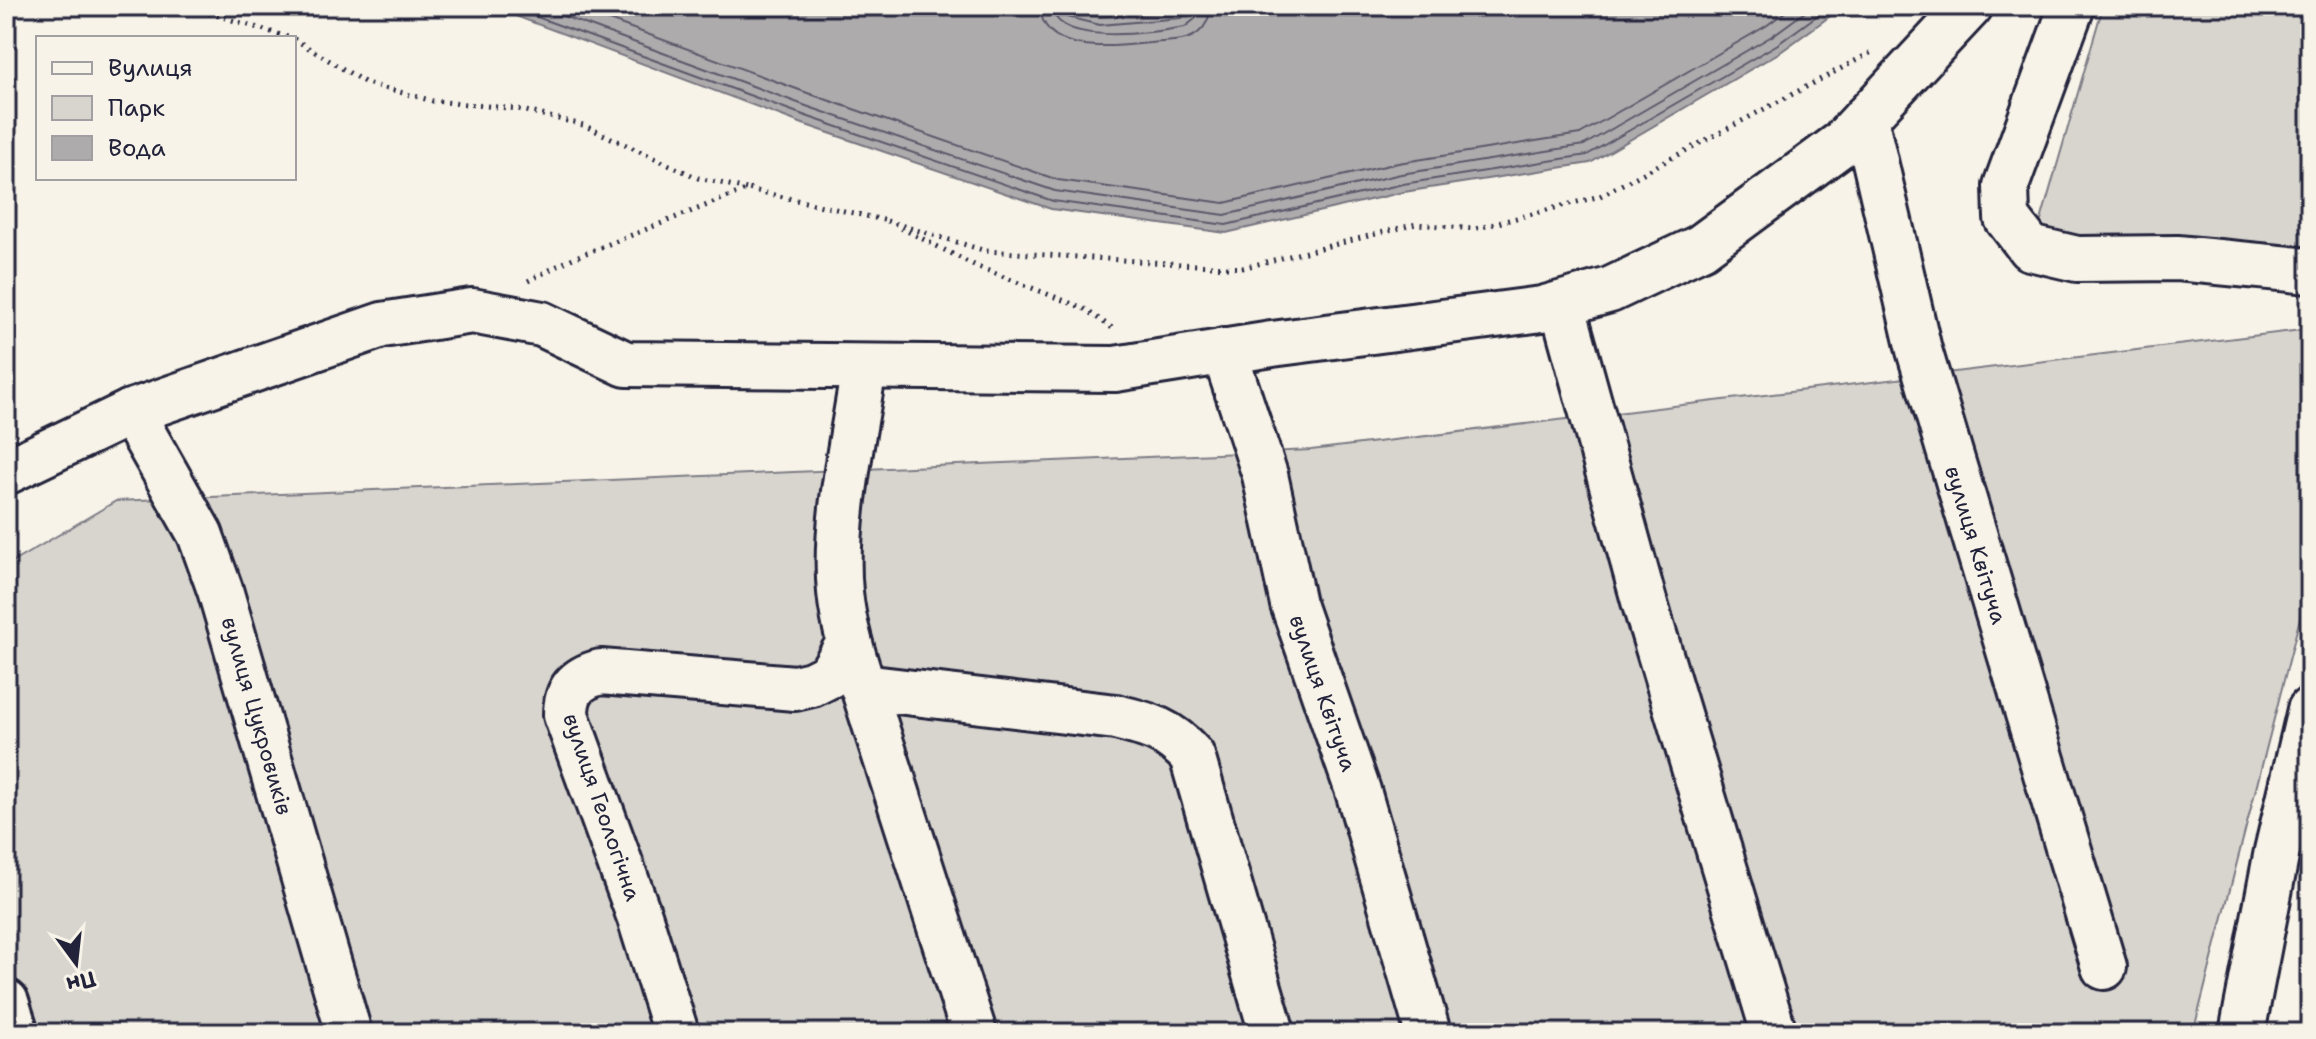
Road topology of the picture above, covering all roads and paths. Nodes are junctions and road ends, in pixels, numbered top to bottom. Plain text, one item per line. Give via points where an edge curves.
1 (186, 6) edge
2 (1970, 6) edge
3 (2072, 6) edge
4 (283, 36) edge
5 (296, 41) edge
6 (1882, 48) dead end
7 (1865, 118) junction
8 (748, 189) junction
9 (887, 221) junction
10 (2310, 271) edge
11 (1562, 304) junction
12 (472, 311) junction
13 (1224, 351) junction
14 (1163, 361) junction
15 (864, 367) junction
16 (131, 412) junction
17 (6, 472) edge
18 (849, 643) junction
19 (863, 687) junction
20 (2310, 710) edge
21 (2104, 967) dead end
22 (6, 1002) edge
23 (16, 1033) edge
24 (349, 1033) edge
25 (676, 1033) edge
26 (974, 1033) edge
27 (1272, 1033) edge
28 (1428, 1033) edge
29 (1774, 1033) edge
30 (2242, 1033) edge

1 - 4 path
2 - 7 street
3 - 10 street via 2006,186 2007,218 2030,248 2077,259 2177,258
5 - 8 path via 366,83 433,101 518,109 583,125 698,178
6 - 9 path via 1600,196 1475,229 1416,224 1242,268 986,251
7 - 11 street via 1841,144 1701,247 1610,290
7 - 21 street, вулиця Квітуча via 1919,350
8 - 9 path
8 - 12 path via 571,259
9 - 14 path via 976,266 1083,308
11 - 13 street
11 - 29 street via 1644,601
12 - 15 street via 542,324 626,364
12 - 16 street via 382,325
13 - 14 street
13 - 28 street, вулиця Квітуча via 1265,475 1293,604 1358,791
14 - 15 street via 1115,369
15 - 18 street via 840,531 840,591
16 - 17 street
16 - 24 street, вулиця Цукровиків via 200,534 220,590
18 - 19 street
18 - 25 street, вулиця Геологічна via 830,675 812,684 774,688 601,672 573,685 566,699 566,715
19 - 26 street
19 - 27 street via 1116,717 1156,727 1178,741 1192,756
20 - 30 street
22 - 23 street

